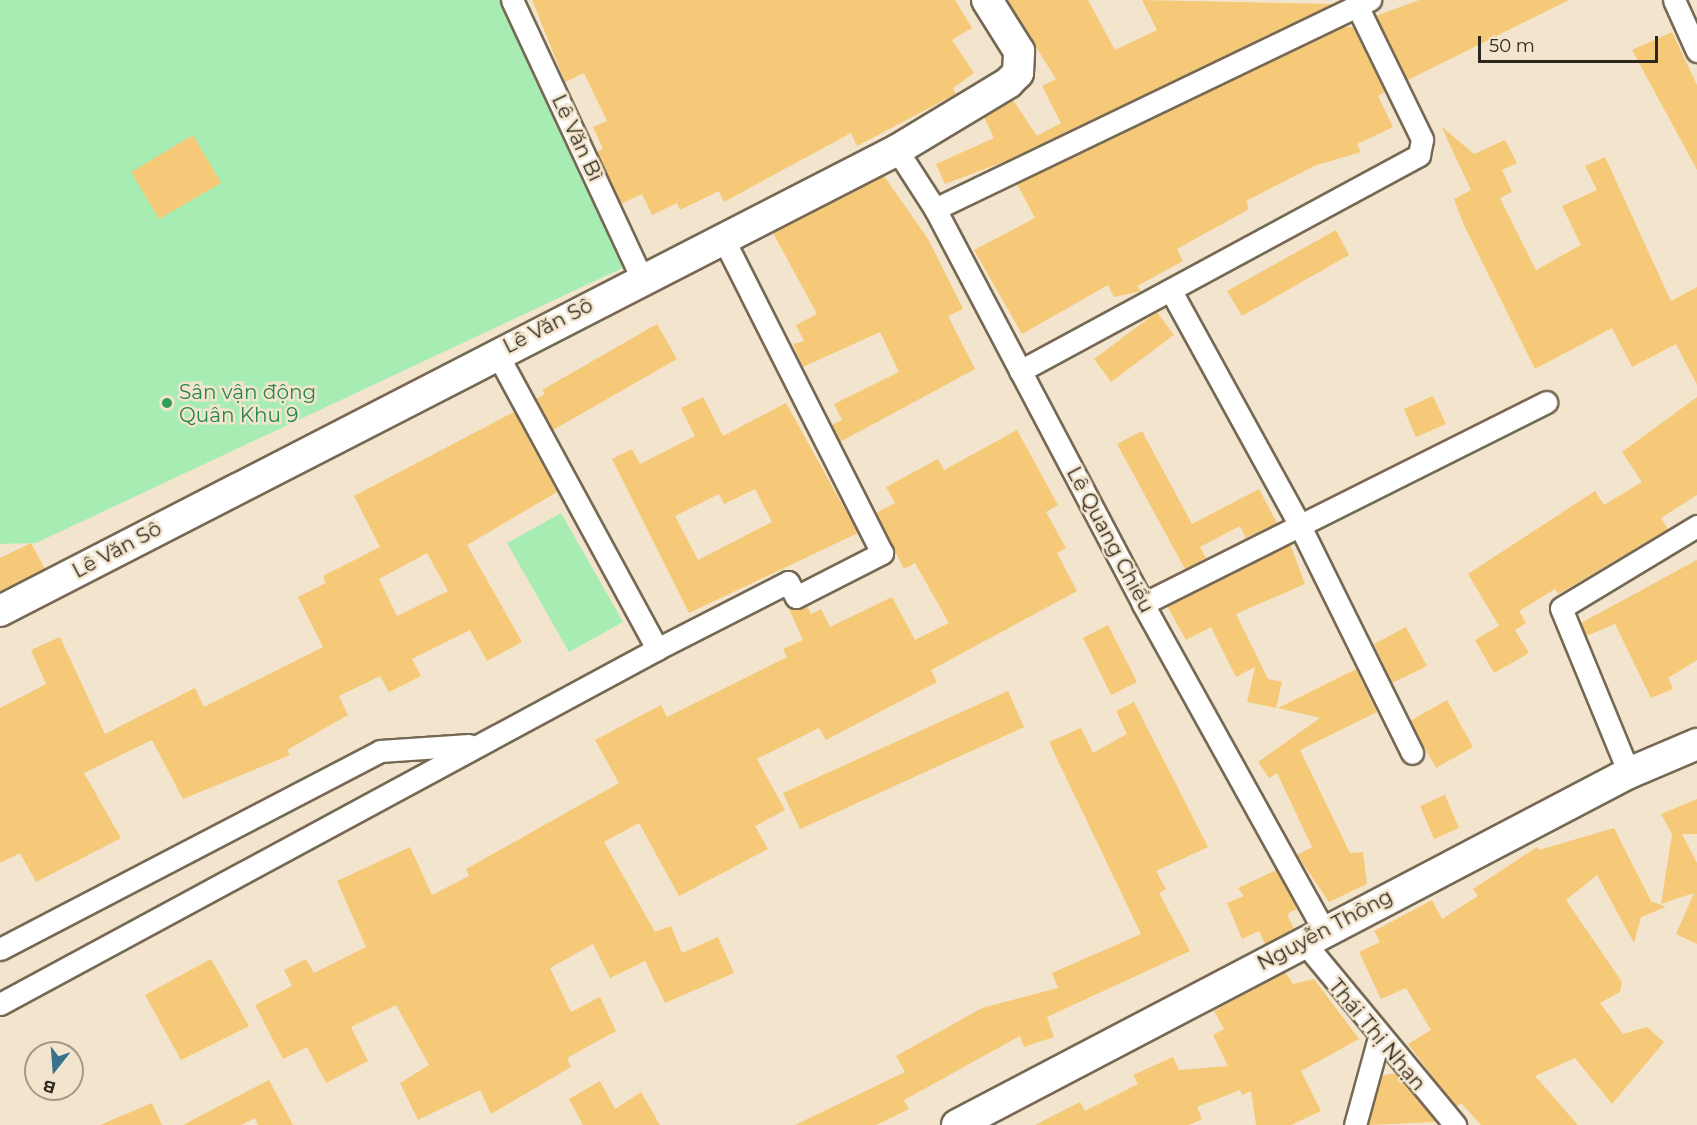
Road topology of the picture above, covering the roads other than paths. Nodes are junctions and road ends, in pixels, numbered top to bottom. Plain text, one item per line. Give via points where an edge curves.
1 (987, 0) edge
2 (1674, 0) edge
3 (516, 1) edge
4 (1363, 3) edge
5 (1697, 51) edge
6 (897, 150) junction
7 (935, 209) junction
8 (722, 236) junction
9 (641, 277) junction
10 (1171, 291) junction
11 (496, 352) junction
12 (1020, 371) junction
13 (1546, 402) dead end
14 (1300, 526) junction
15 (1697, 526) edge
16 (1143, 604) junction
17 (0, 611) edge
18 (657, 649) junction
19 (1697, 744) edge
20 (473, 745) junction
21 (1412, 753) dead end
22 (1629, 772) junction
23 (1314, 935) junction
24 (0, 949) edge
25 (0, 1004) edge
26 (1379, 1037) junction
27 (957, 1125) edge
28 (1355, 1125) edge
29 (1455, 1125) edge

1 - 6 street, Lê Văn Sô via 1019,51 1018,73
2 - 5 street
3 - 9 street, Lê Văn Bì
4 - 7 street
4 - 10 street via 1422,149
6 - 7 street, Lê Quang Chiểu
6 - 8 street, Lê Văn Sô
7 - 12 street, Lê Quang Chiểu
8 - 9 street, Lê Văn Sô
8 - 18 street via 882,554 796,597 788,582
9 - 11 street, Lê Văn Sô
10 - 12 street
10 - 14 street
11 - 17 street, Lê Văn Sô
11 - 18 street
12 - 16 street, Lê Quang Chiểu
13 - 14 street
14 - 16 street
14 - 21 street
15 - 22 street via 1561,608
16 - 23 street, Lê Quang Chiểu
18 - 20 street
19 - 22 street, Nguyễn Thông
20 - 24 street via 380,751
20 - 25 street via 398,792
22 - 23 street, Nguyễn Thông
23 - 26 street, Thái Thị Nhạn
23 - 27 street, Nguyễn Thông
26 - 28 street
26 - 29 street, Thái Thị Nhạn

